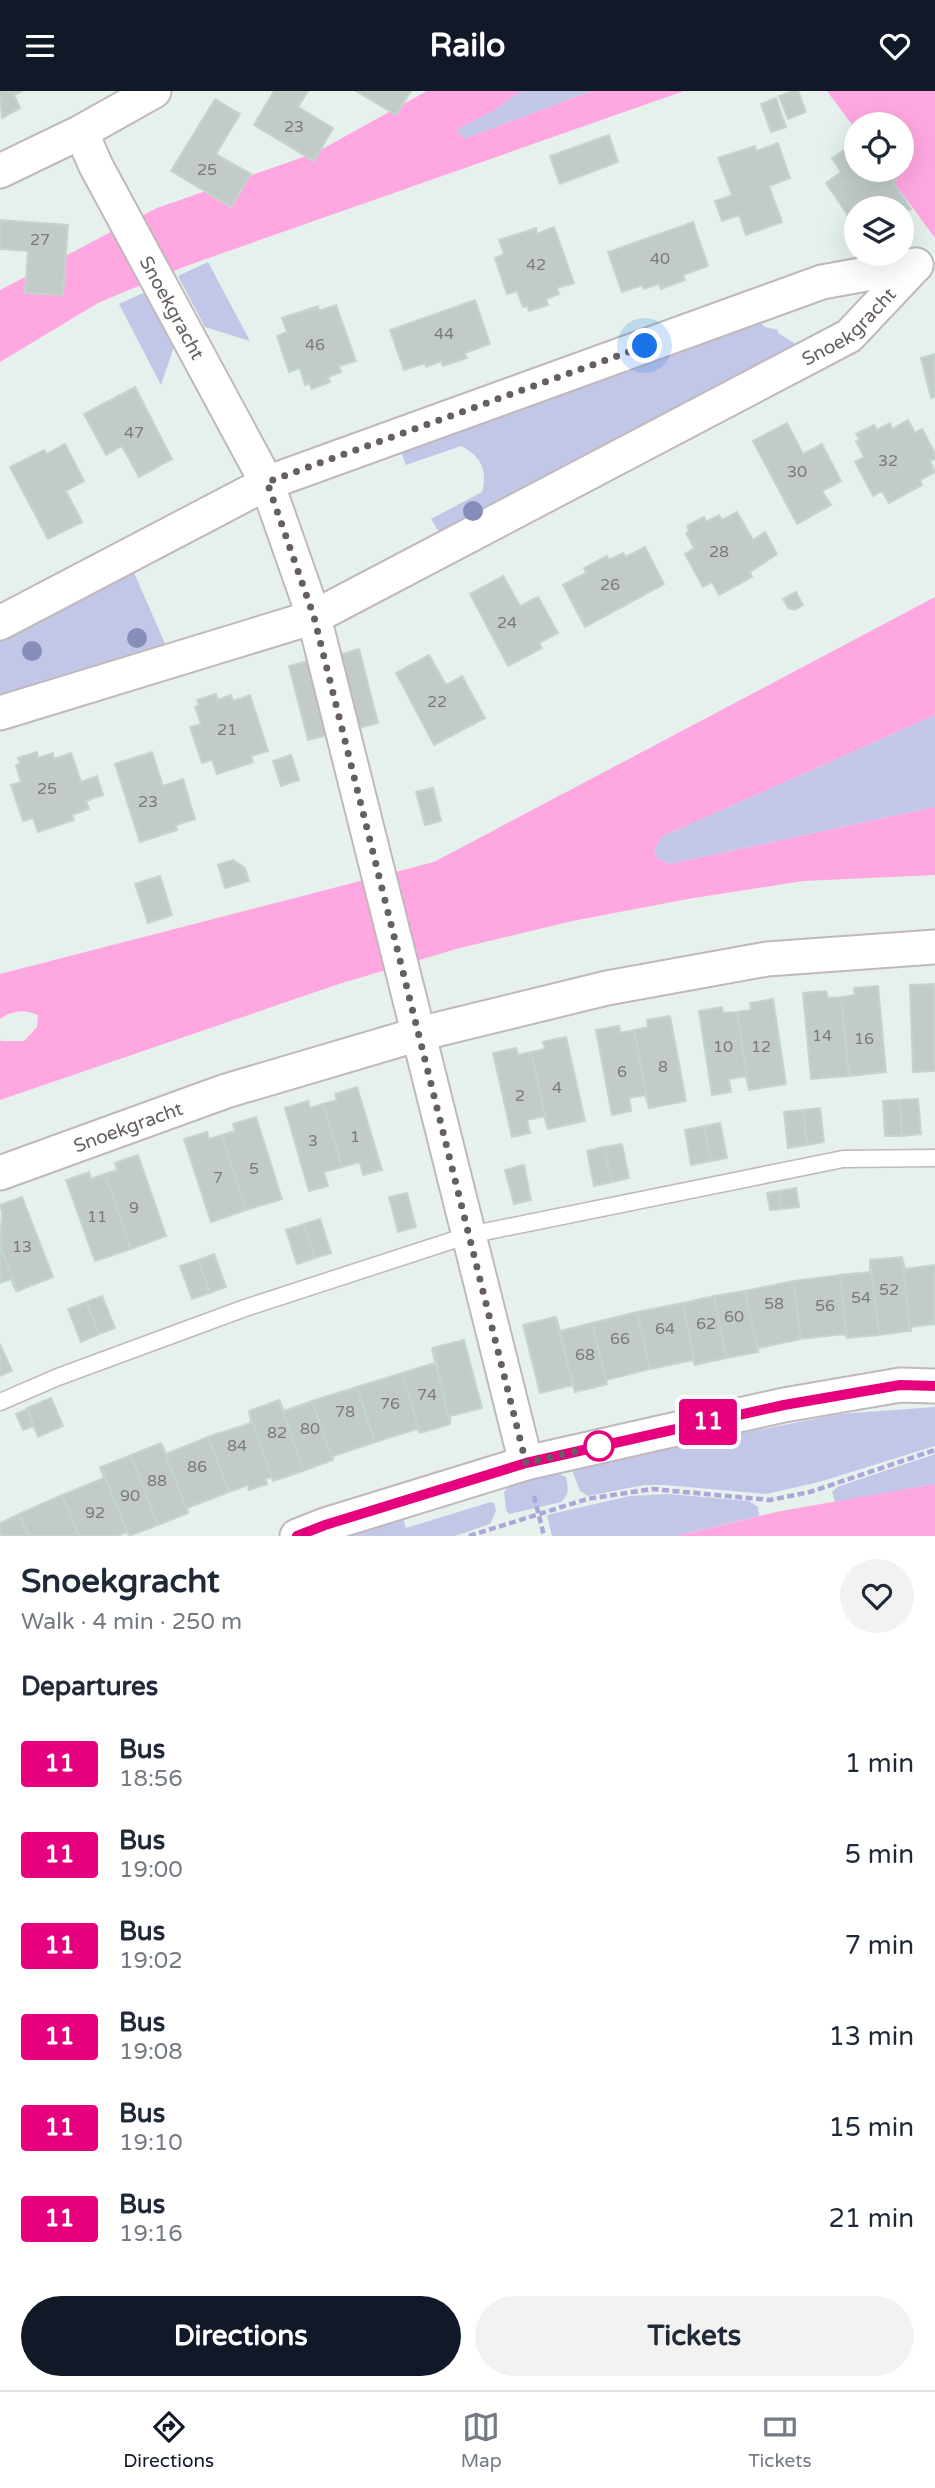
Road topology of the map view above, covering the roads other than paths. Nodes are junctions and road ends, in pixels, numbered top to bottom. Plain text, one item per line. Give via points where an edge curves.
1 (154, 91) edge
2 (81, 132) junction
3 (0, 171) edge
4 (267, 482) junction
5 (314, 617) junction
6 (0, 623) edge
7 (0, 713) edge
8 (935, 947) edge
9 (415, 1019) junction
10 (935, 1158) edge
11 (0, 1173) edge
12 (469, 1235) junction
13 (935, 1386) edge
14 (0, 1402) edge
15 (526, 1463) junction
16 (297, 1536) edge

1 - 2 street
2 - 3 street
2 - 4 street, Snoekgracht
4 - 5 street, Snoekgracht
4 - 5 street, Snoekgracht via 822,282 916,265 849,336
4 - 6 street, Snoekgracht
5 - 7 street, Snoekgracht
5 - 9 street, Snoekgracht
8 - 9 street, Snoekgracht via 767,959
9 - 11 street, Snoekgracht
9 - 12 street, Snoekgracht
10 - 12 lane via 843,1159
12 - 14 lane via 245,1308
12 - 15 street, Snoekgracht
13 - 15 street via 900,1385 784,1405
15 - 16 street

